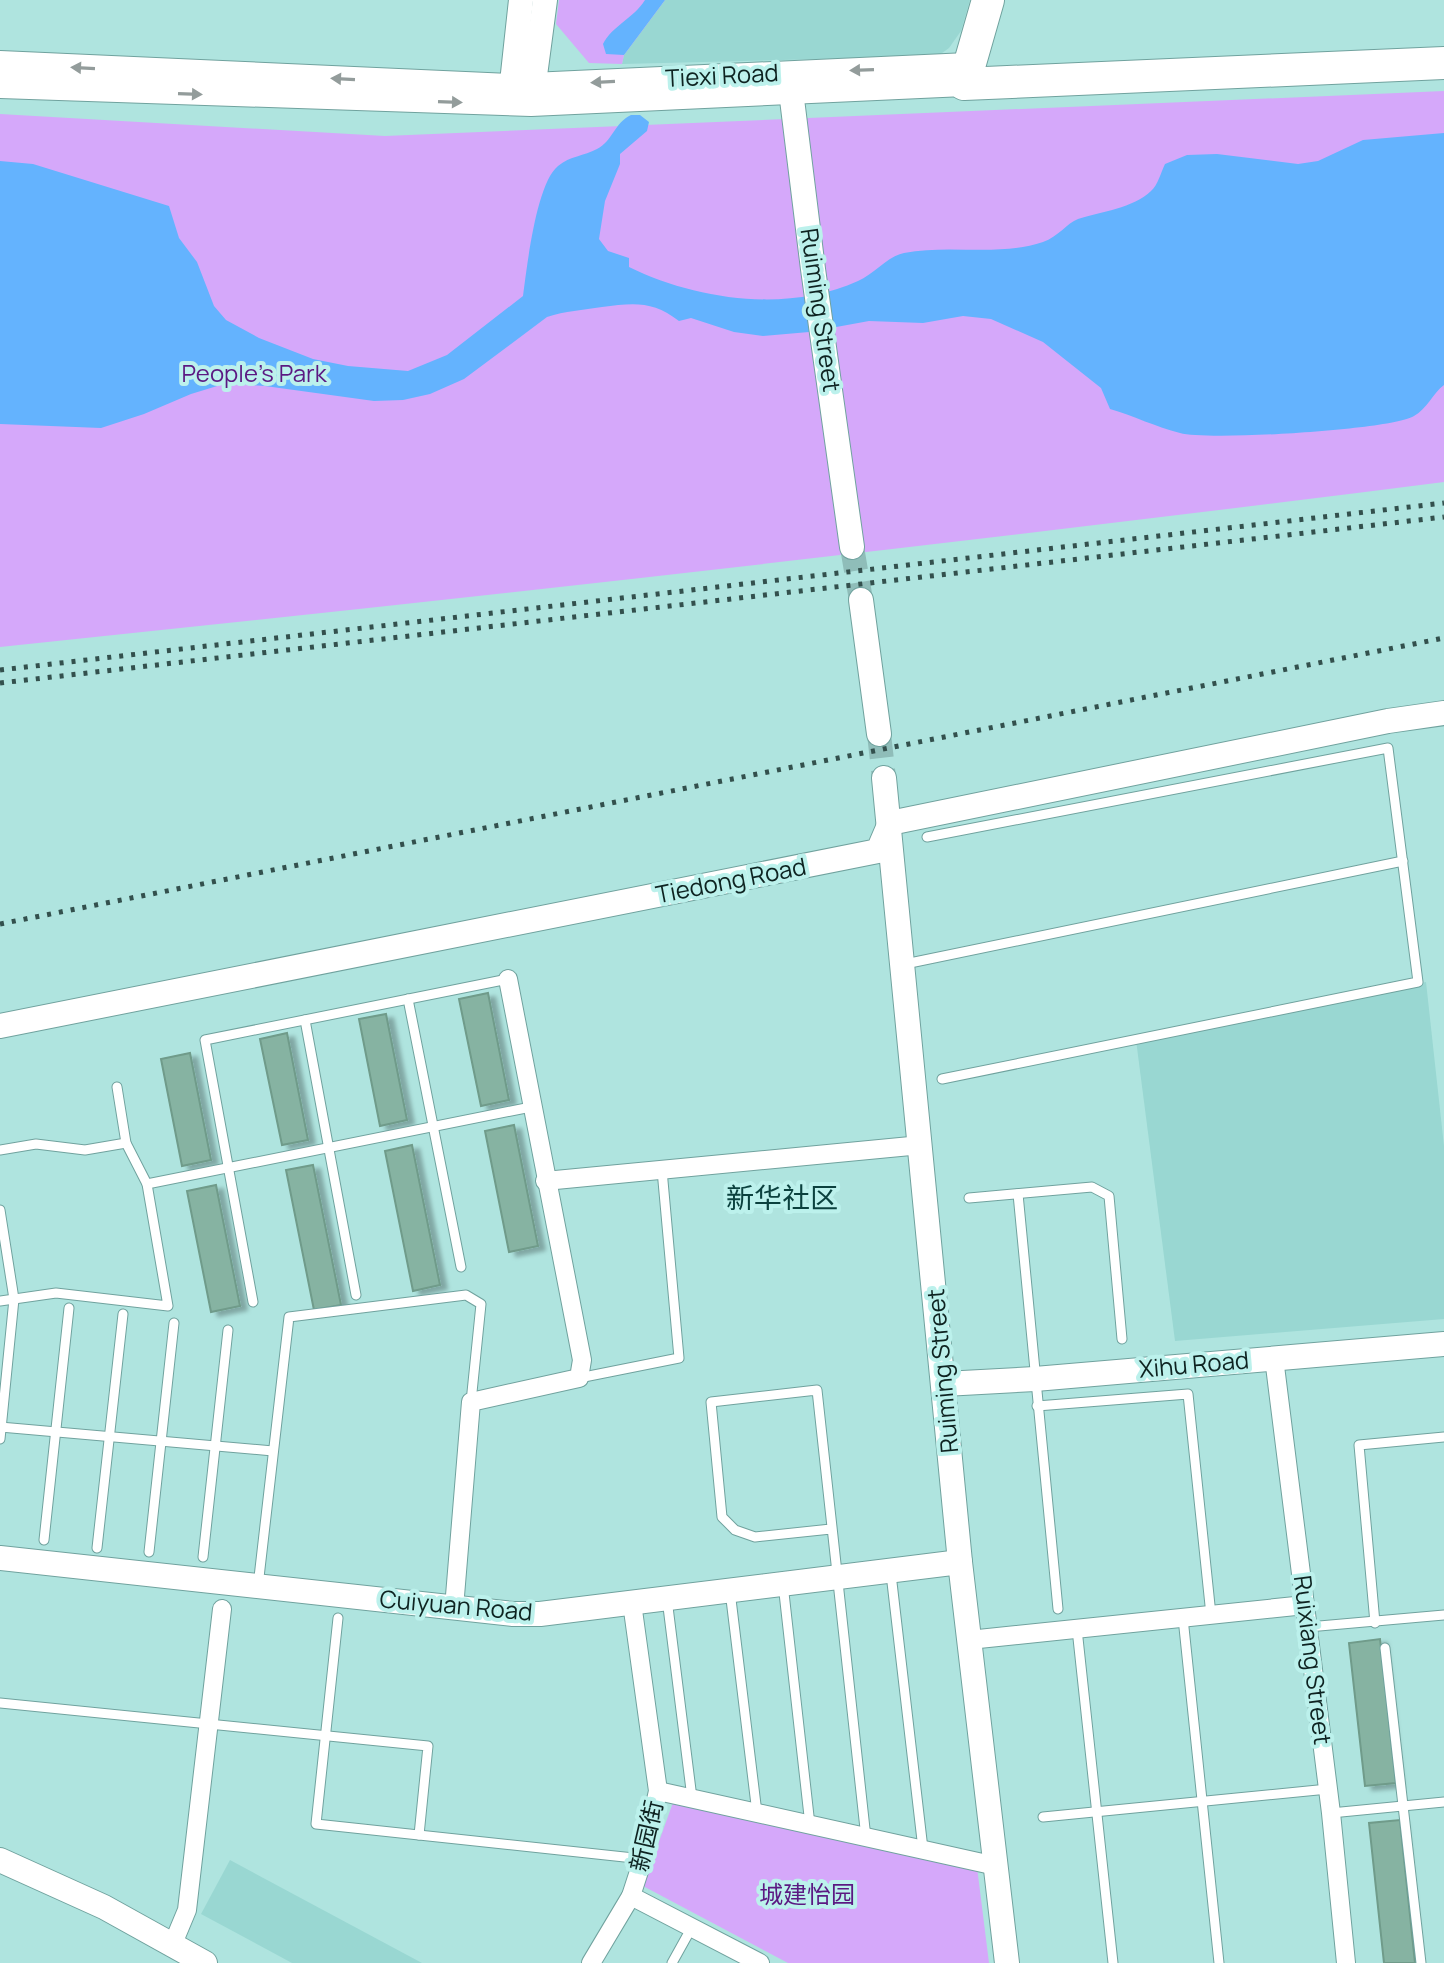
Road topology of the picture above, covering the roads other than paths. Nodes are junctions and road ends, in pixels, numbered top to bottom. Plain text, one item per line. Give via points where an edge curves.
1 (521, 0) edge
2 (545, 0) edge
3 (988, 0) edge
4 (1010, 0) edge
5 (1444, 43) edge
6 (0, 63) edge
7 (1444, 63) edge
8 (978, 74) junction
9 (791, 82) junction
10 (0, 86) edge
11 (521, 95) junction
12 (852, 547) tunnel mouth
13 (861, 600) tunnel mouth
14 (1444, 713) edge
15 (879, 734) tunnel mouth
16 (884, 778) tunnel mouth
17 (890, 823) junction
18 (927, 837) dead end
19 (1403, 861) junction
20 (904, 964) junction
21 (508, 979) joint
22 (408, 999) junction
23 (305, 1020) junction
24 (0, 1026) edge
25 (942, 1079) dead end
26 (117, 1087) dead end
27 (531, 1107) junction
28 (433, 1127) junction
29 (126, 1143) junction
30 (921, 1145) junction
31 (329, 1148) junction
32 (0, 1150) edge
33 (228, 1168) junction
34 (662, 1170) junction
35 (545, 1181) junction
36 (147, 1184) junction
37 (1018, 1194) junction
38 (969, 1198) dead end
39 (0, 1210) edge
40 (461, 1267) dead end
41 (356, 1295) dead end
42 (14, 1299) junction
43 (0, 1301) edge
44 (253, 1302) dead end
45 (69, 1308) dead end
46 (123, 1314) dead end
47 (174, 1323) dead end
48 (228, 1330) dead end
49 (1122, 1339) dead end
50 (1444, 1344) edge
51 (1274, 1358) junction
52 (579, 1378) junction
53 (1035, 1379) junction
54 (944, 1384) junction
55 (471, 1402) junction
56 (1037, 1406) junction
57 (0, 1427) edge
58 (55, 1432) junction
59 (109, 1437) junction
60 (1444, 1437) edge
61 (0, 1439) edge
62 (162, 1442) junction
63 (215, 1446) junction
64 (273, 1451) junction
65 (831, 1529) junction
66 (44, 1540) dead end
67 (97, 1548) dead end
68 (149, 1552) dead end
69 (203, 1557) dead end
70 (0, 1558) edge
71 (960, 1562) junction
72 (890, 1570) junction
73 (836, 1577) junction
74 (783, 1584) junction
75 (258, 1587) junction
76 (730, 1591) junction
77 (667, 1599) junction
78 (632, 1603) junction
79 (1305, 1605) junction
80 (454, 1608) junction
81 (222, 1609) dead end
82 (1058, 1609) dead end
83 (1211, 1615) junction
84 (1444, 1615) edge
85 (338, 1618) dead end
86 (1183, 1618) junction
87 (1375, 1623) junction
88 (1308, 1627) junction
89 (1077, 1629) junction
90 (969, 1640) junction
91 (1385, 1648) dead end
92 (0, 1703) edge
93 (209, 1724) junction
94 (326, 1736) junction
95 (1328, 1789) junction
96 (658, 1791) junction
97 (692, 1799) junction
98 (1203, 1801) junction
99 (1444, 1802) edge
100 (1403, 1805) junction
101 (1098, 1811) junction
102 (757, 1813) junction
103 (1331, 1813) junction
104 (1043, 1817) dead end
105 (810, 1825) junction
106 (419, 1835) junction
107 (866, 1838) junction
108 (923, 1850) junction
109 (643, 1859) junction
110 (0, 1860) edge
111 (996, 1866) junction
112 (631, 1896) junction
113 (692, 1927) junction
114 (172, 1946) junction
115 (205, 1963) edge
116 (591, 1963) edge
117 (672, 1963) edge
118 (760, 1963) edge
119 (1007, 1963) edge
120 (1113, 1963) edge
121 (1219, 1963) edge
122 (1346, 1963) edge
123 (1421, 1963) edge

1 - 11 street
2 - 11 street
3 - 8 highway
4 - 8 highway
5 - 8 highway, Tiexi Road
11 -> 6 street, Tiexi Road
7 - 8 highway, Tiexi Road
8 - 9 street, Tiexi Road
9 - 11 street, Tiexi Road
9 - 12 street, Ruiming Street
10 -> 11 street, Tiexi Road
13 - 15 street
14 - 17 street
16 - 17 street, Ruiming Street
17 - 20 street, Ruiming Street
17 - 24 street, Tiedong Road via 878,851
18 - 19 lane via 1388,748
19 - 20 lane
19 - 25 lane via 1418,982
20 - 30 street, Ruiming Street
21 - 22 lane
21 - 27 street
22 - 23 lane
22 - 28 lane
23 - 31 lane
23 - 33 lane via 205,1040
26 - 29 lane
27 - 28 lane
27 - 35 street
28 - 31 lane
28 - 40 lane
29 - 32 lane via 85,1150 36,1144
29 - 36 lane
30 - 34 street
30 - 54 street, Ruiming Street
31 - 33 lane
31 - 41 lane
33 - 36 lane
33 - 44 lane
34 - 35 street
34 - 52 lane via 679,1358
35 - 52 street via 582,1360
36 - 42 lane via 168,1306 56,1293
37 - 38 lane
37 - 49 lane via 1092,1187 1109,1196
37 - 53 lane
39 - 42 lane
42 - 43 lane
42 - 57 lane
45 - 58 lane
46 - 59 lane
47 - 62 lane
48 - 63 lane
50 - 51 street, Xihu Road
51 - 53 street, Xihu Road
51 - 79 street, Ruixiang Street
52 - 55 street
53 - 54 street, Xihu Road
53 - 56 lane
54 - 71 street, Ruiming Street
55 - 64 lane via 481,1304 466,1295 289,1317
55 - 80 street
56 - 82 lane
56 - 83 lane via 1188,1394
57 - 58 lane
57 - 61 lane
58 - 59 lane
58 - 66 lane
59 - 62 lane
59 - 67 lane
60 - 87 lane via 1359,1445
62 - 63 lane
62 - 68 lane
63 - 64 lane
63 - 69 lane
64 - 75 lane
65 - 65 lane via 817,1390 711,1402 722,1517 735,1530 755,1537
65 - 73 lane
70 - 75 street, Cuiyuan Road
71 - 72 street, Cuiyuan Road
71 - 90 street, Ruiming Street
72 - 73 street, Cuiyuan Road
72 - 108 lane
73 - 74 street, Cuiyuan Road
73 - 107 lane
74 - 76 street, Cuiyuan Road
74 - 105 lane
75 - 80 street, Cuiyuan Road
76 - 77 street, Cuiyuan Road
76 - 102 lane
77 - 78 street, Cuiyuan Road
77 - 97 lane
78 - 80 street, Cuiyuan Road via 540,1614
78 - 96 street, 新园街
79 - 83 street
79 - 88 street, Ruixiang Street
81 - 93 street
83 - 86 street
84 - 87 lane
85 - 94 lane
86 - 89 street
86 - 98 lane
87 - 88 lane
88 - 95 street, Ruixiang Street
89 - 90 street
89 - 101 lane
90 - 111 street, Ruiming Street
91 - 100 lane
92 - 93 lane
93 - 94 lane
93 - 114 street via 187,1910
94 - 106 lane via 428,1746
94 - 106 lane via 316,1824
95 - 98 lane
95 - 103 street, Ruixiang Street
96 - 97 street
96 - 109 street, 新园街
97 - 102 street
98 - 101 lane
98 - 121 lane
99 - 100 lane
100 - 103 lane
100 - 123 lane
101 - 104 lane
101 - 120 lane
102 - 105 street
103 - 122 street, Ruixiang Street
105 - 107 street
106 - 109 lane
107 - 108 street
108 - 111 street
109 - 112 street, 新园街
110 - 114 street via 104,1907
111 - 119 street, Ruiming Street
112 - 113 street
112 - 116 street, 新园街
113 - 117 lane
113 - 118 street
114 - 115 street

